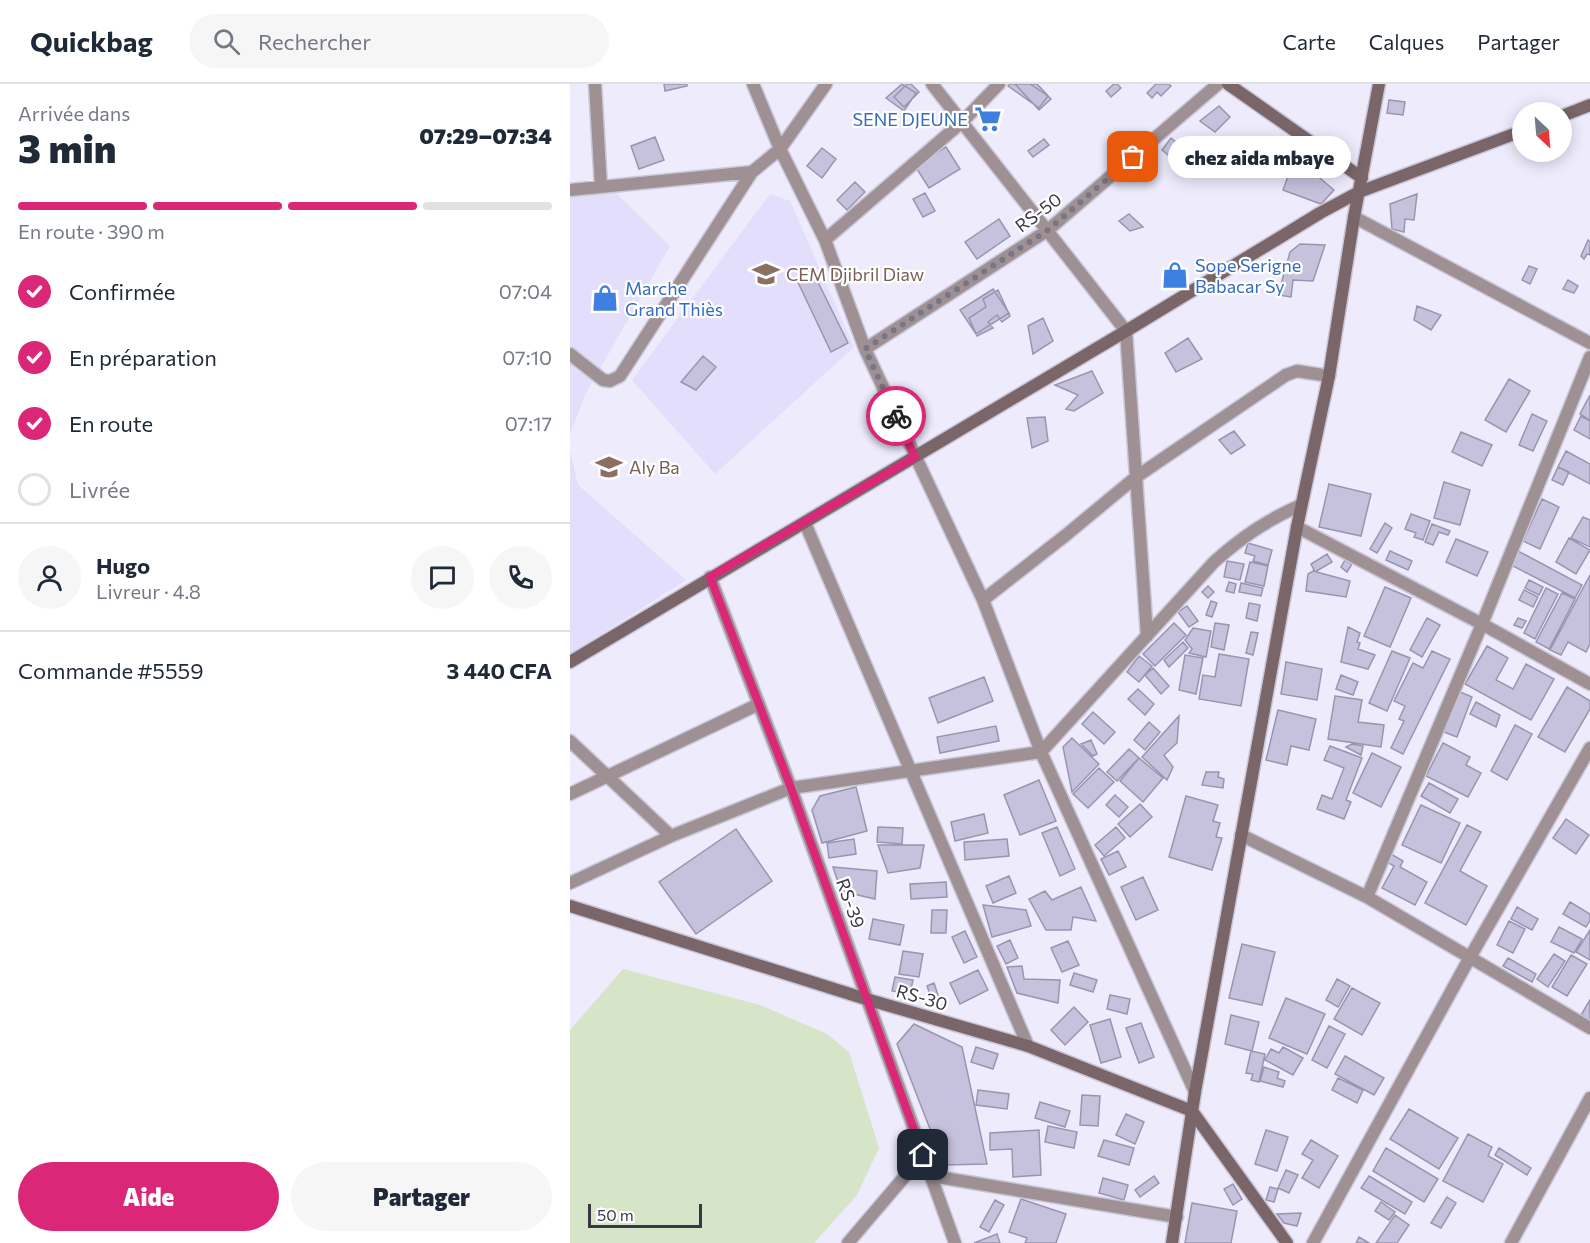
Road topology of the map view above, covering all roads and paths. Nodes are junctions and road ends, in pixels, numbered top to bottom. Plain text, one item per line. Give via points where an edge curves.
1 (595, 84) edge
2 (753, 84) edge
3 (826, 84) edge
4 (933, 84) edge
5 (999, 84) edge
6 (1218, 84) edge
7 (1228, 84) edge
8 (1379, 84) edge
9 (1590, 105) edge
10 (1572, 112) edge
11 (962, 122) junction
12 (1512, 135) edge
13 (780, 149) junction
14 (752, 172) junction
15 (1362, 177) junction
16 (601, 188) junction
17 (570, 190) edge
18 (1359, 192) junction
19 (1354, 217) junction
20 (1048, 230) junction
21 (825, 240) junction
22 (1126, 331) junction
23 (1590, 343) edge
24 (865, 349) junction
25 (570, 354) edge
26 (1590, 357) edge
27 (1329, 376) junction
28 (915, 457) junction
29 (1136, 477) junction
30 (1302, 505) junction
31 (805, 523) junction
32 (1297, 527) junction
33 (710, 577) junction
34 (983, 600) junction
35 (1482, 624) junction
36 (1147, 636) junction
37 (570, 662) edge
38 (1590, 684) edge
39 (759, 705) junction
40 (570, 741) edge
41 (1590, 748) edge
42 (1041, 752) junction
43 (911, 770) junction
44 (607, 776) junction
45 (791, 788) junction
46 (570, 794) edge
47 (1241, 835) junction
48 (671, 836) junction
49 (570, 883) edge
50 (1367, 897) junction
51 (570, 906) edge
52 (1469, 959) junction
53 (867, 999) junction
54 (1590, 1028) edge
55 (1028, 1046) junction
56 (1195, 1092) junction
57 (1590, 1098) edge
58 (1192, 1111) junction
59 (923, 1155) junction
60 (932, 1176) junction
61 (1177, 1216) junction
62 (848, 1243) edge
63 (955, 1243) edge
64 (1172, 1243) edge
65 (1287, 1243) edge
66 (1313, 1243) edge
67 (1511, 1243) edge

1 - 16 street
2 - 13 street
3 - 13 street
4 - 11 street
5 - 11 street
6 - 20 street, RS-50
7 - 15 street
8 - 15 street
9 - 10 street
11 - 20 street
11 - 21 street
12 - 18 street
13 - 14 street
13 - 21 street
14 - 16 street
14 - 25 street via 620,376 603,380
15 - 18 street
16 - 17 street
18 - 19 street
18 - 22 street via 1276,238
19 - 23 street
19 - 27 street
20 - 22 street
20 - 24 street, RS-50
21 - 24 street
22 - 28 street
22 - 29 street
24 - 28 street
26 - 35 street
27 - 29 street via 1297,371 1286,375
27 - 30 street
28 - 31 street
28 - 34 street
29 - 34 street
29 - 36 street
30 - 32 street
30 - 36 street via 1241,538
31 - 33 street
31 - 43 street
32 - 35 street
32 - 47 street
33 - 37 street
33 - 39 street, RS-39
34 - 42 street
35 - 38 street
35 - 50 street
36 - 42 street
39 - 44 street
39 - 45 street, RS-39
40 - 44 street
41 - 52 street
42 - 43 street
42 - 56 street
43 - 45 street
43 - 55 street
44 - 46 street
44 - 48 street
45 - 48 street
45 - 53 street, RS-39
47 - 50 street
47 - 56 street
48 - 49 street
50 - 52 street
51 - 53 street, RS-30
52 - 54 street
52 - 66 street
53 - 55 street, RS-30
53 - 59 street, RS-39
55 - 58 street, RS-30
56 - 58 street
57 - 67 street
58 - 61 street
58 - 65 street
59 - 60 street, RS-39
59 - 62 street
60 - 61 street
60 - 63 street, RS-39
61 - 64 street

